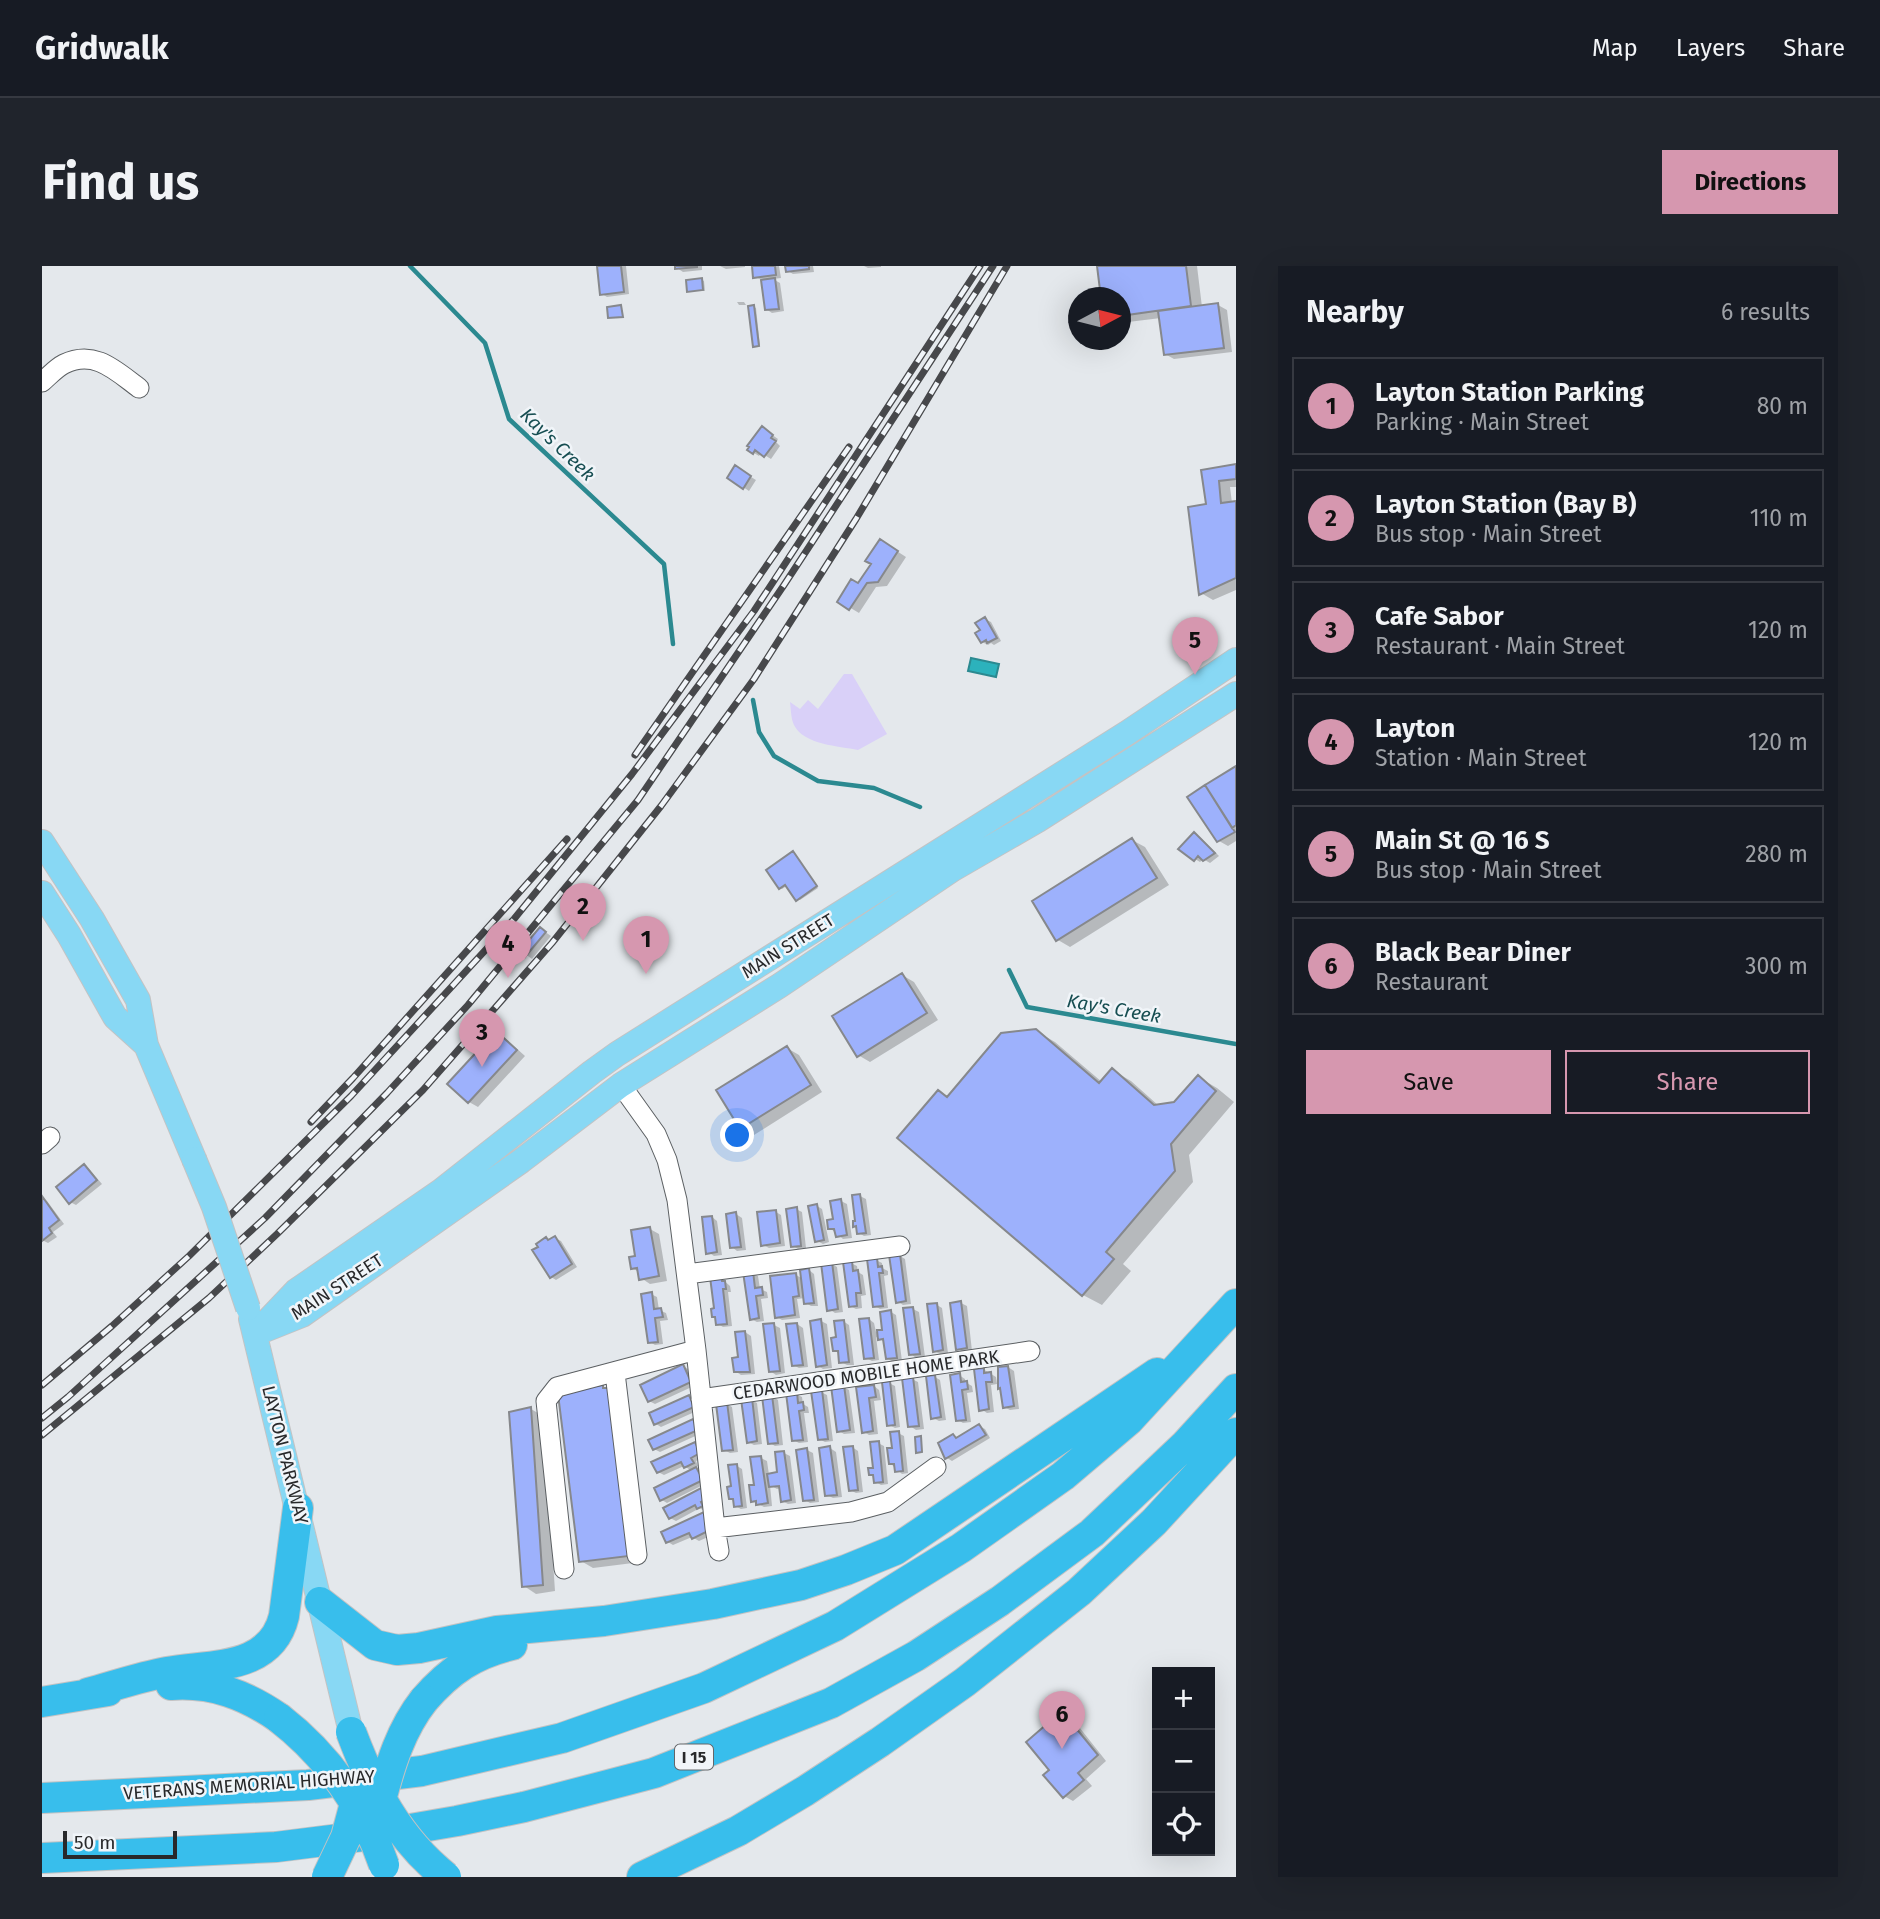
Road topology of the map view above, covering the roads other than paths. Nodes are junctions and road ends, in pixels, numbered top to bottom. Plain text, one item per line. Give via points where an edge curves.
1 (42, 382) edge
2 (139, 388) dead end
3 (1236, 660) edge
4 (1236, 694) edge
5 (42, 842) edge
6 (42, 892) edge
7 (146, 1045) junction
8 (621, 1085) junction
9 (900, 1246) dead end
10 (687, 1274) junction
11 (1236, 1304) edge
12 (255, 1334) junction
13 (1198, 1345) junction
14 (696, 1350) junction
15 (1030, 1351) dead end
16 (615, 1373) junction
17 (1236, 1389) edge
18 (701, 1399) junction
19 (1236, 1433) edge
20 (936, 1467) dead end
21 (298, 1508) junction
22 (715, 1528) junction
23 (719, 1551) dead end
24 (638, 1555) dead end
25 (564, 1569) dead end
26 (320, 1602) junction
27 (604, 1621) junction
28 (88, 1693) junction
29 (42, 1702) edge
30 (348, 1721) junction
31 (362, 1774) junction
32 (42, 1798) edge
33 (368, 1802) junction
34 (376, 1833) junction
35 (42, 1858) edge
36 (385, 1871) edge
37 (327, 1877) edge
38 (446, 1877) edge
39 (642, 1877) edge

1 - 2 street via 64,364 84,359 104,363
3 - 12 main road, MAIN STREET via 617,1054 441,1191 296,1291
4 - 8 main road, MAIN STREET via 953,869
5 - 7 main road, LAYTON PARKWAY via 138,1000
6 - 7 main road, LAYTON PARKWAY via 115,1017
7 - 12 main road, LAYTON PARKWAY, bridge via 214,1207
8 - 10 street via 656,1134 667,1160
8 - 12 main road, MAIN STREET via 302,1315
9 - 10 street
10 - 14 street
11 - 13 highway, VETERANS MEMORIAL HIGHWAY
12 - 21 main road, LAYTON PARKWAY
13 - 27 highway via 895,1550 800,1585
13 - 32 highway, VETERANS MEMORIAL HIGHWAY via 1120,1428 1063,1476 961,1548 835,1626 704,1688 562,1738 422,1771 308,1785
14 - 16 street
14 - 18 street
15 - 18 street, CEDARWOOD MOBILE HOME PARK
16 - 24 street
16 - 25 street via 557,1387 547,1401
17 - 35 highway, I 15 via 1184,1446 1092,1533 1000,1601 916,1656 831,1703 654,1773 524,1807 387,1833 276,1847
18 - 22 street
19 - 39 highway via 1154,1522 1079,1592 965,1682 772,1811
20 - 22 street via 888,1502 851,1512
21 - 26 main road, LAYTON PARKWAY
21 - 28 highway via 284,1616 267,1647 244,1660 165,1672
22 - 23 street
26 - 27 highway via 375,1645 397,1650 497,1631
26 - 30 main road, LAYTON PARKWAY
27 - 33 highway, bridge via 484,1653 456,1669 413,1716 390,1768
28 - 29 highway
28 - 33 highway, bridge via 176,1685 211,1687 243,1697 279,1718 341,1782
30 - 31 main road, LAYTON PARKWAY, bridge
30 - 33 highway, bridge via 370,1779
31 - 33 highway, bridge
31 - 34 main road, LAYTON PARKWAY
33 - 34 highway
33 - 36 highway, bridge
33 - 37 highway, bridge
33 - 38 highway, bridge
34 - 36 main road, LAYTON PARKWAY, bridge

